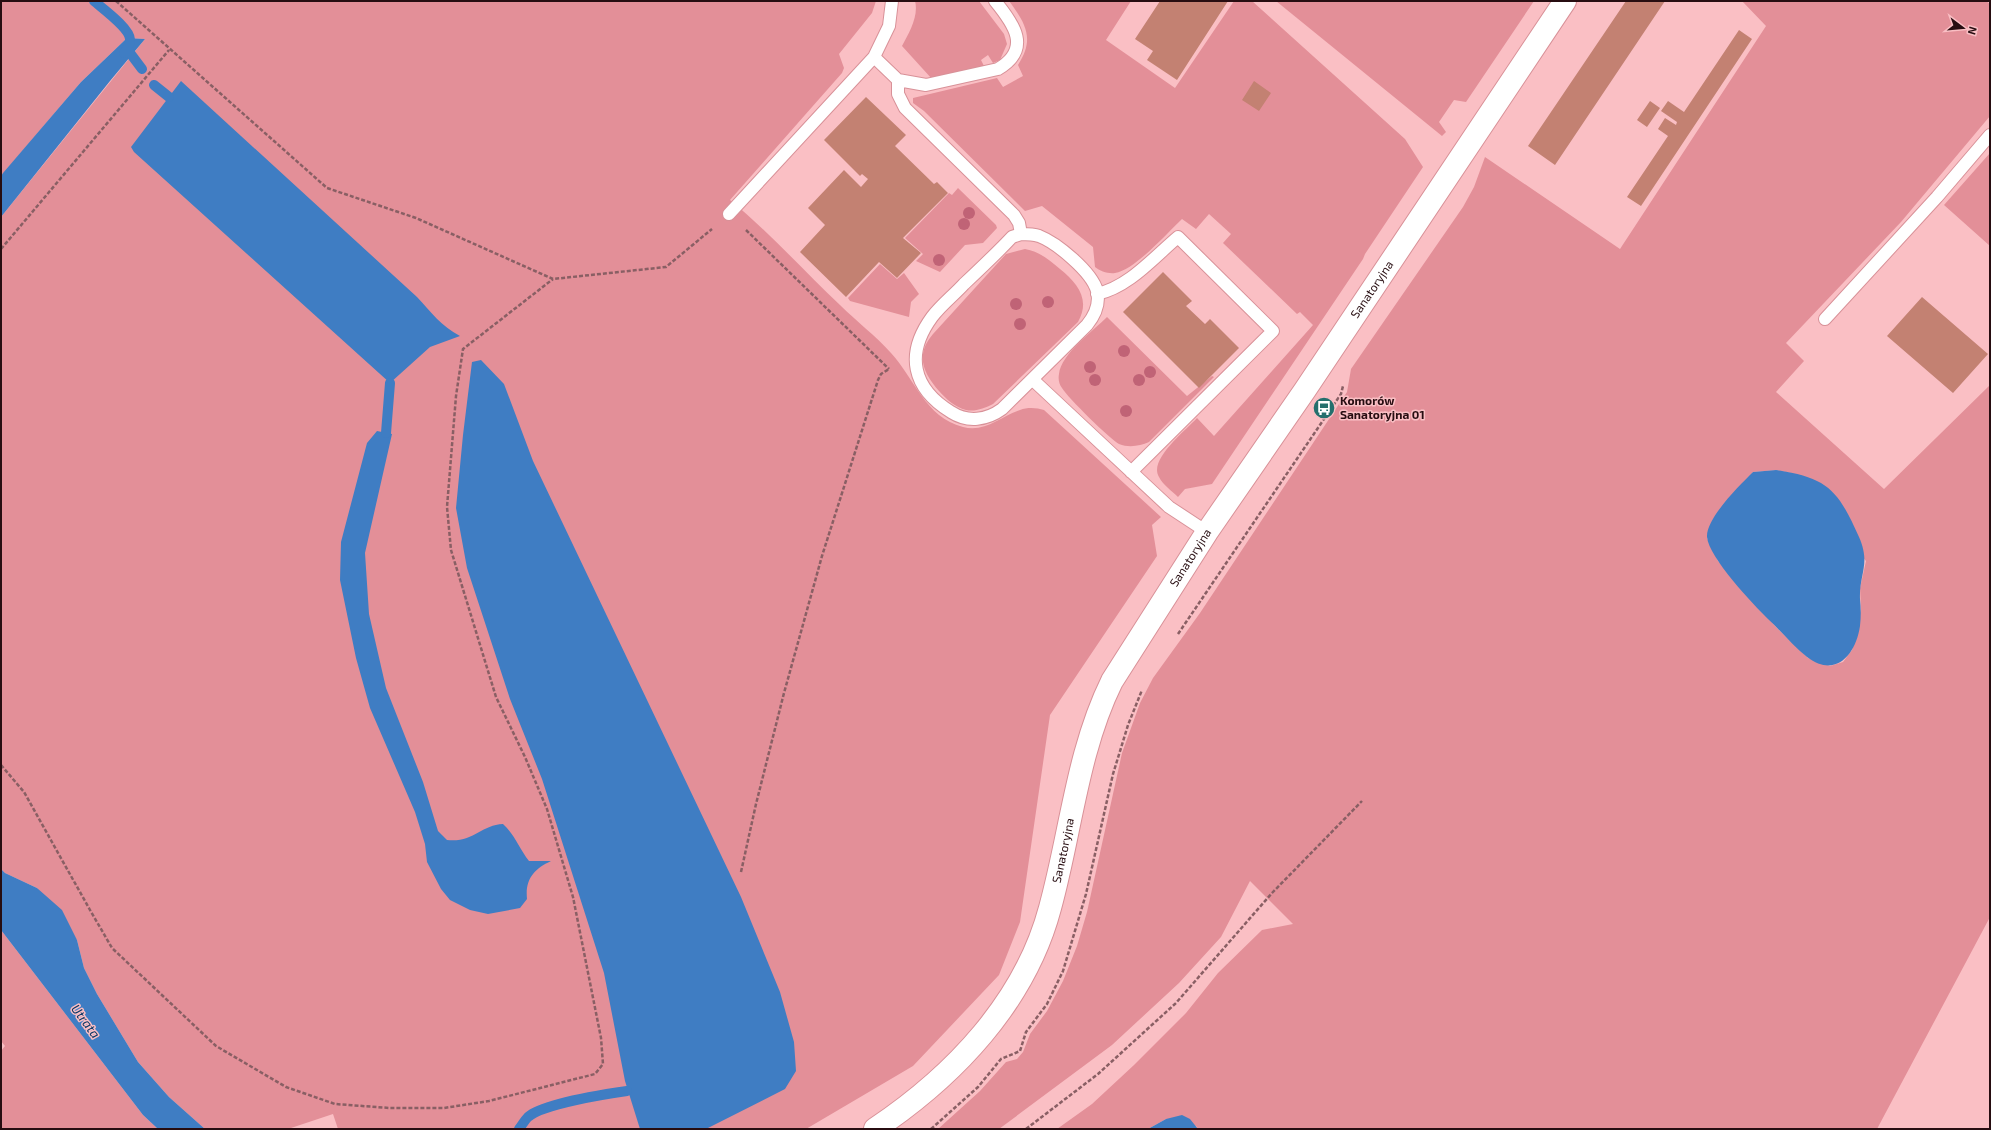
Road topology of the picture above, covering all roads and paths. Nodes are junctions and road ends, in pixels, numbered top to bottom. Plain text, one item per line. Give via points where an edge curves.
1 (116, 1) edge
2 (892, 1) edge
3 (995, 1) edge
4 (1565, 1) edge
5 (169, 50) junction
6 (874, 57) junction
7 (898, 80) junction
8 (1990, 135) edge
9 (729, 214) junction
10 (1021, 234) junction
11 (1, 249) edge
12 (553, 279) junction
13 (1097, 294) junction
14 (1824, 319) dead end
15 (915, 364) junction
16 (889, 369) junction
17 (1033, 380) junction
18 (1344, 381) dead end
19 (1131, 472) junction
20 (1207, 532) junction
21 (1178, 635) dead end
22 (1143, 687) dead end
23 (1, 765) edge
24 (1362, 801) dead end
25 (741, 872) dead end
26 (876, 1129) edge
27 (931, 1129) edge
28 (1026, 1129) edge

1 - 5 path
2 - 6 lane via 889,26
3 - 7 lane via 1011,20 1018,36 1012,59 1006,64 998,69 926,85
4 - 20 street, Sanatoryjna
5 - 11 path
5 - 12 path via 327,188 416,218
6 - 7 lane
6 - 9 lane
7 - 10 lane via 898,94 905,108 1014,215
8 - 14 lane
9 - 12 path via 666,267
9 - 16 path
10 - 13 lane via 1038,235 1061,250 1083,269 1094,284
10 - 15 lane via 1012,237 933,316 922,333
12 - 23 path via 463,349 446,507 451,550 496,696 547,809 572,897 601,1038 603,1064 595,1074 489,1101 444,1108 336,1104 286,1087 216,1046 112,948 24,792
13 - 17 lane via 1093,318
13 - 19 lane via 1128,280 1178,237 1273,332
15 - 16 path via 899,365
15 - 17 lane via 921,383 938,403 953,413 970,419 994,414
16 - 25 path via 881,374 878,380 822,556 780,708
17 - 19 lane
18 - 21 path via 1342,394
19 - 20 lane via 1169,507
20 - 26 street, Sanatoryjna via 1132,648 1104,697 1086,749 1050,908 1032,958 1017,988 990,1024 953,1065 908,1106
22 - 27 path via 1113,774 1086,894 1063,971 1047,1004 1026,1032 1020,1051 1001,1059 978,1087
24 - 28 path via 1272,893 1176,1003 1098,1074

